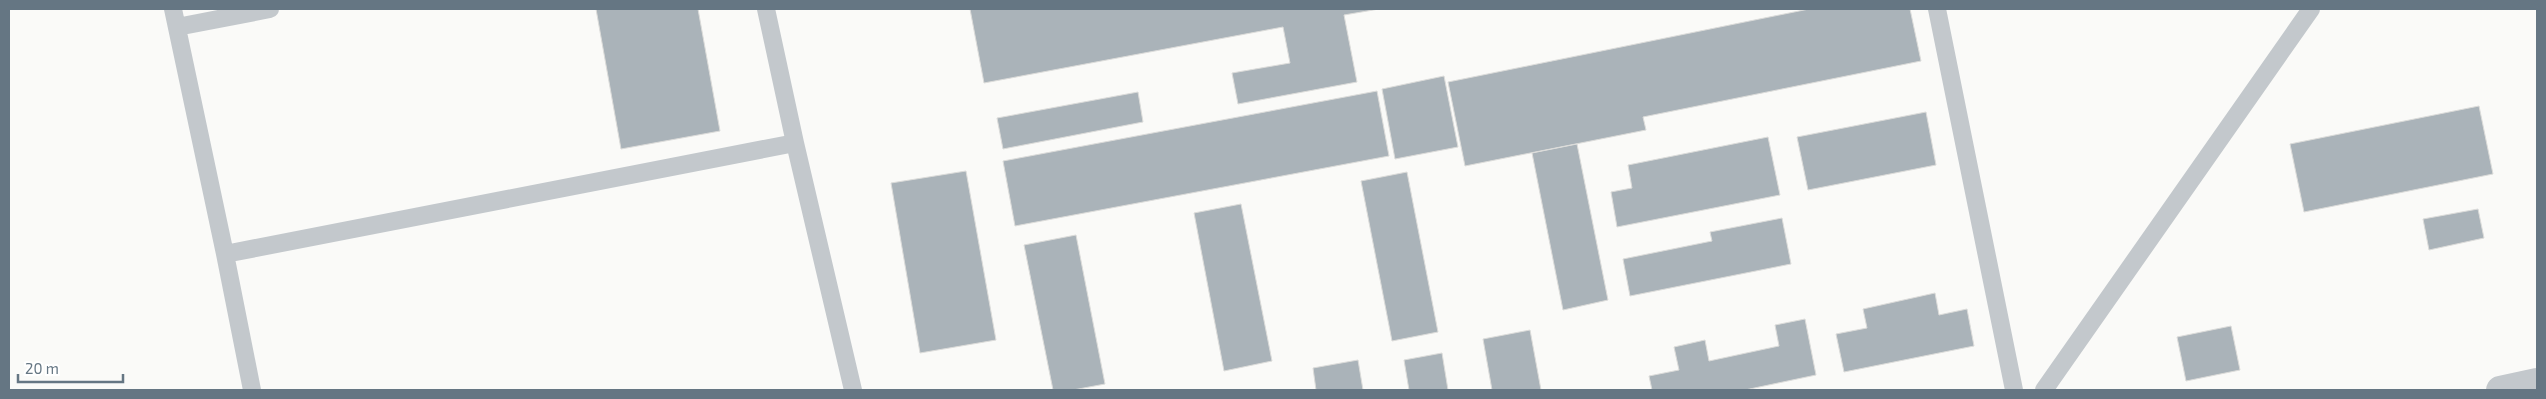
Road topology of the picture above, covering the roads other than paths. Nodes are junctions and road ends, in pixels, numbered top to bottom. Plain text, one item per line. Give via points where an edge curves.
1 (173, 9) edge
2 (270, 9) edge
3 (766, 9) edge
4 (1936, 9) edge
5 (2311, 9) edge
6 (177, 27) junction
7 (795, 143) junction
8 (225, 254) junction
9 (2537, 382) edge
10 (252, 390) edge
11 (853, 390) edge
12 (2014, 390) edge
13 (2044, 390) edge
14 (2500, 390) edge

1 - 6 lane
2 - 6 lane
3 - 7 lane
4 - 12 lane
5 - 13 lane
6 - 8 lane
7 - 8 lane
7 - 11 lane
8 - 10 lane
9 - 14 street

